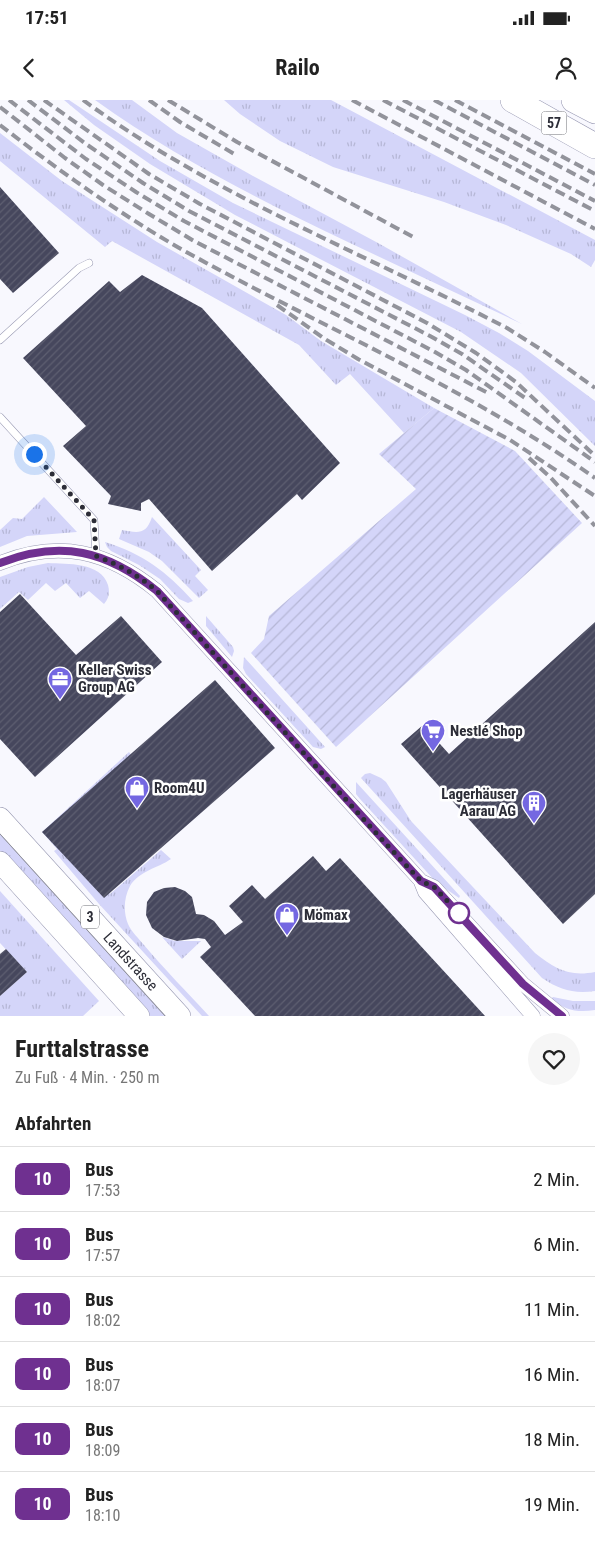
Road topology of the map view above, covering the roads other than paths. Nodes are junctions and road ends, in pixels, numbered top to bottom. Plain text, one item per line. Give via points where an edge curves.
1 (513, 100) edge
2 (574, 100) edge
3 (595, 111) edge
4 (595, 146) edge
5 (89, 263) dead end
6 (0, 340) edge
7 (0, 417) edge
8 (96, 556) junction
9 (0, 563) edge
10 (0, 818) edge
11 (0, 862) edge
12 (421, 881) junction
13 (139, 1016) edge
14 (180, 1016) edge
15 (533, 1016) edge
16 (562, 1016) edge

1 - 4 highway, 57
2 - 3 highway
5 - 6 lane via 79,268
7 - 8 lane via 94,520
8 - 9 street via 72,551 44,551
8 - 12 street via 120,565 157,591
10 - 14 main road, Landstrasse / 3
11 - 13 main road, Landstrasse / 3
12 - 15 street via 425,892
12 - 16 street via 434,887 523,984

